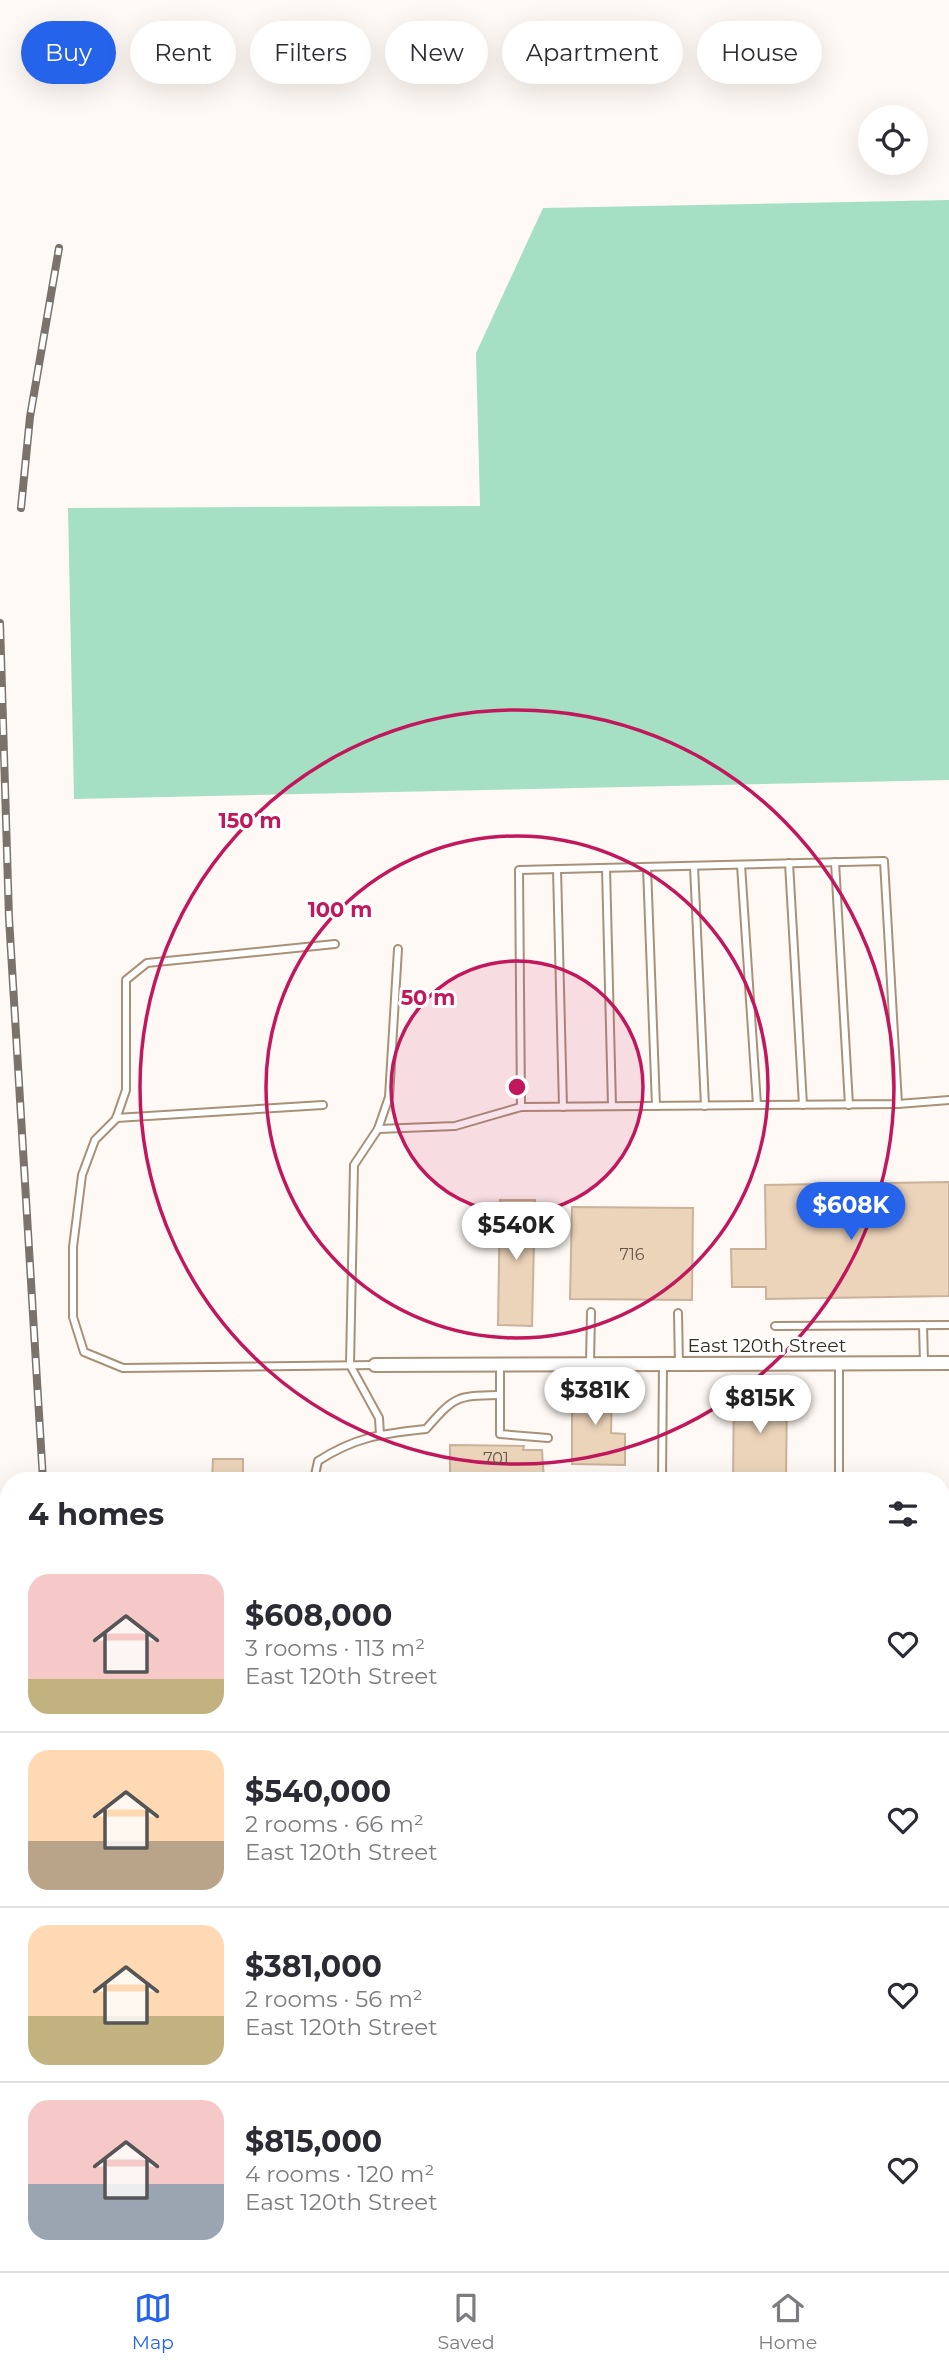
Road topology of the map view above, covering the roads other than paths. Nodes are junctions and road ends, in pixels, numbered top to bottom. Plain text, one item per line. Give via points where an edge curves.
1 (835, 862) junction
2 (789, 863) junction
3 (741, 865) junction
4 (694, 866) junction
5 (647, 867) junction
6 (606, 868) junction
7 (557, 869) junction
8 (335, 944) dead end
9 (398, 949) dead end
10 (949, 1100) edge
11 (898, 1104) junction
12 (323, 1105) dead end
13 (757, 1105) junction
14 (803, 1105) junction
15 (849, 1105) junction
16 (656, 1106) junction
17 (705, 1106) junction
18 (521, 1107) junction
19 (563, 1107) junction
20 (612, 1107) junction
21 (116, 1118) junction
22 (378, 1129) junction
23 (591, 1311) dead end
24 (678, 1313) dead end
25 (923, 1325) junction
26 (949, 1325) edge
27 (775, 1326) dead end
28 (923, 1363) junction
29 (949, 1363) edge
30 (500, 1364) junction
31 (590, 1364) junction
32 (663, 1364) junction
33 (679, 1364) junction
34 (839, 1364) junction
35 (350, 1365) junction
36 (375, 1365) joint
37 (499, 1395) junction
38 (380, 1434) junction
39 (548, 1438) dead end
40 (316, 1472) edge
41 (662, 1472) edge
42 (839, 1472) edge

1 - 2 lane
1 - 11 lane via 884,861
1 - 15 lane
2 - 3 lane
2 - 14 lane
3 - 4 lane
3 - 13 lane
4 - 5 lane
4 - 17 lane
5 - 6 lane
5 - 16 lane
6 - 7 lane
6 - 20 lane
7 - 18 lane via 519,870
7 - 19 lane
8 - 21 lane via 147,963 126,979 126,1090
9 - 22 lane via 388,1097
10 - 11 lane
11 - 15 lane
12 - 21 lane
13 - 14 lane
13 - 17 lane
14 - 15 lane
16 - 17 lane
16 - 20 lane
18 - 19 lane
18 - 22 lane via 455,1126
19 - 20 lane
21 - 35 lane via 95,1140 82,1175 73,1247 73,1317 85,1352 122,1368
22 - 35 lane via 354,1165
23 - 31 lane
24 - 33 lane
25 - 26 lane
25 - 27 lane
25 - 28 lane
28 - 29 street, East 120th Street
28 - 34 street, East 120th Street
30 - 31 street, East 120th Street
30 - 36 street, East 120th Street
30 - 37 lane
31 - 32 street, East 120th Street
32 - 33 street, East 120th Street
32 - 41 lane
33 - 34 street, East 120th Street
34 - 42 lane
35 - 36 lane
35 - 38 lane via 379,1418
37 - 38 lane via 461,1395 426,1429
37 - 39 lane via 500,1434
38 - 40 lane via 346,1443 318,1461

